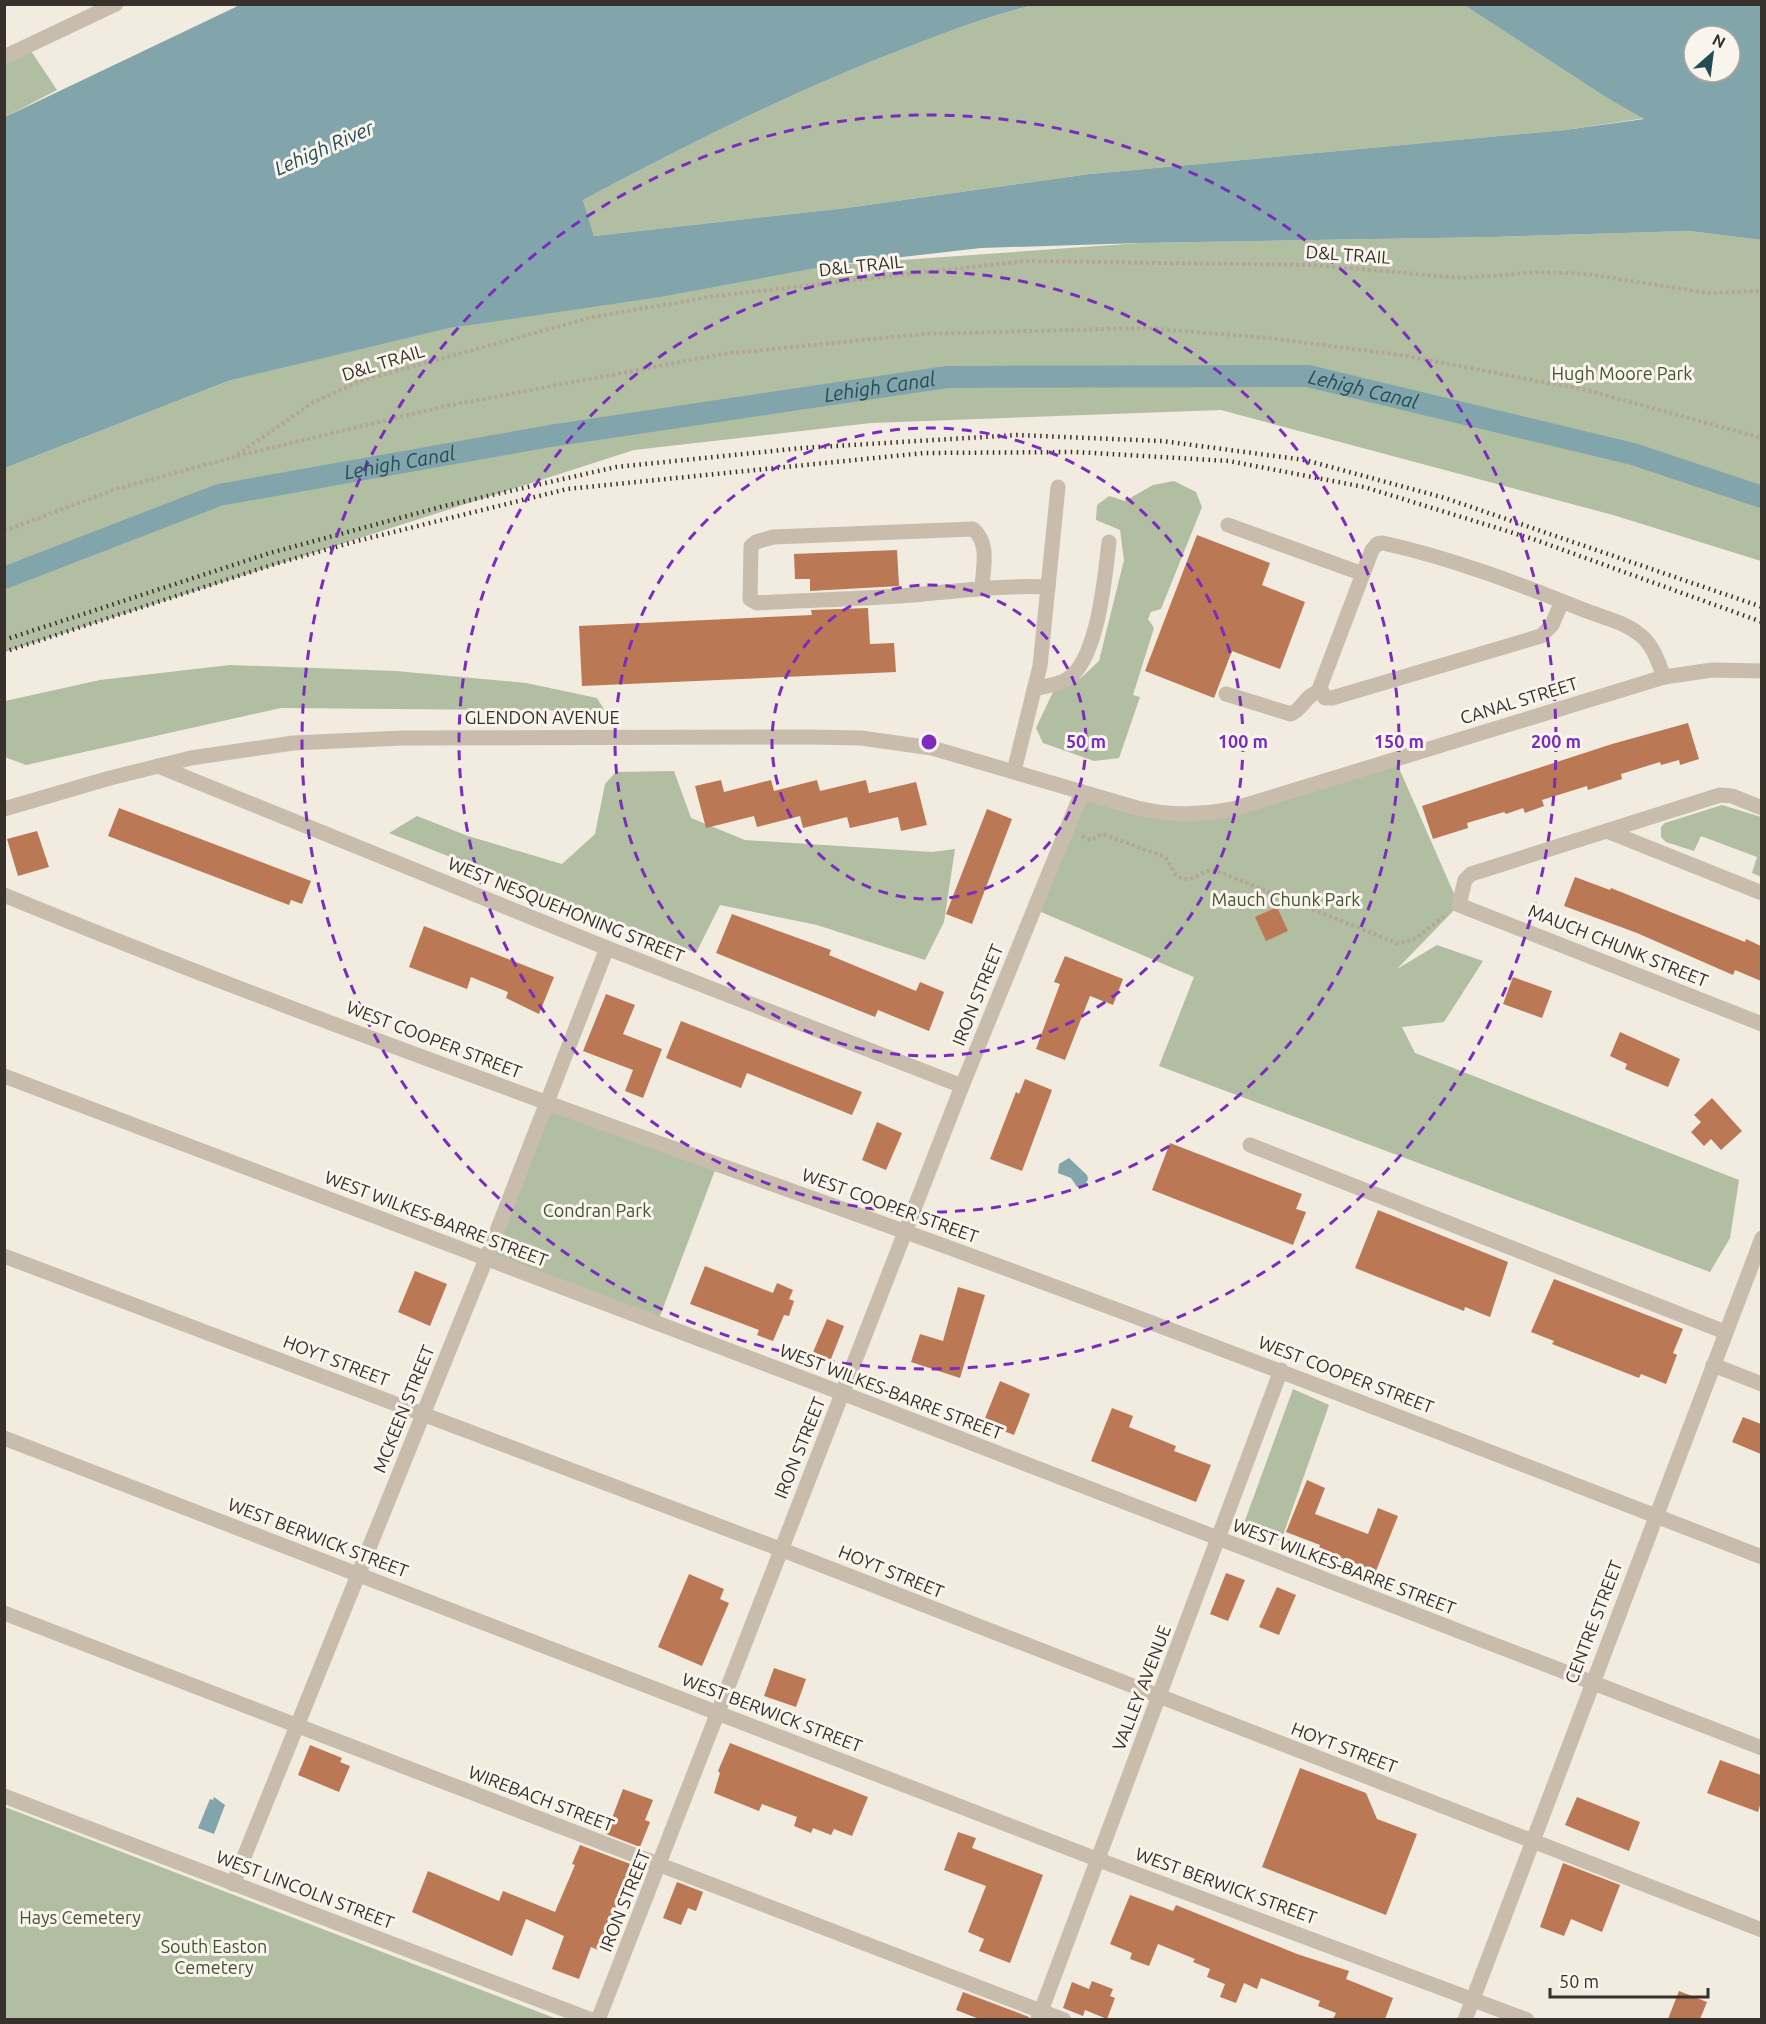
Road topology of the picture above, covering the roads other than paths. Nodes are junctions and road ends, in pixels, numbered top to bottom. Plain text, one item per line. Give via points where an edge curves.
1 (116, 4) edge
2 (4, 57) edge
3 (1058, 487) dead end
4 (1228, 525) dead end
5 (1109, 542) dead end
6 (1363, 574) junction
7 (1048, 587) junction
8 (982, 588) junction
9 (1562, 601) junction
10 (1761, 671) edge
11 (1664, 677) junction
12 (1034, 689) junction
13 (1320, 691) junction
14 (1226, 694) dead end
15 (158, 766) junction
16 (1014, 771) junction
17 (1082, 792) junction
18 (1761, 808) edge
19 (4, 809) edge
20 (1607, 831) junction
21 (1761, 893) edge
22 (4, 895) edge
23 (607, 948) junction
24 (1761, 1024) edge
25 (4, 1076) edge
26 (962, 1086) junction
27 (546, 1104) junction
28 (1251, 1145) dead end
29 (905, 1232) junction
30 (1761, 1238) edge
31 (4, 1256) edge
32 (486, 1259) junction
33 (1725, 1332) junction
34 (1713, 1365) junction
35 (1281, 1370) junction
36 (1761, 1384) edge
37 (842, 1394) junction
38 (423, 1415) junction
39 (4, 1438) edge
40 (1655, 1516) junction
41 (1219, 1540) junction
42 (780, 1549) junction
43 (1761, 1557) edge
44 (358, 1575) junction
45 (4, 1613) edge
46 (1592, 1683) junction
47 (1159, 1698) junction
48 (719, 1714) junction
49 (297, 1727) junction
50 (1761, 1748) edge
51 (4, 1796) edge
52 (1532, 1842) junction
53 (1099, 1860) junction
54 (660, 1866) junction
55 (233, 1884) junction
56 (1761, 1930) edge
57 (1472, 1998) junction
58 (1040, 2015) edge
59 (591, 2019) edge
60 (598, 2019) edge
61 (1064, 2019) edge
62 (1465, 2019) edge
63 (1527, 2019) edge

1 - 2 street
3 - 7 street
4 - 6 street
5 - 12 street via 1101,603 1085,656 1066,680
6 - 9 street via 1372,550 1383,543
6 - 13 street
7 - 8 street
7 - 12 street
8 - 8 street via 984,545 973,530 773,537 751,546 750,599 756,603
9 - 11 street via 1638,633 1649,642
9 - 13 street via 1552,625 1541,636 1332,698 1325,698
10 - 11 street, CANAL STREET via 1712,670
11 - 17 street, CANAL STREET via 1233,809 1169,814
12 - 16 street
13 - 14 street via 1310,694 1292,714
15 - 16 street, GLENDON AVENUE via 224,751 330,740 838,737 932,748
15 - 19 street, GLENDON AVENUE
15 - 23 street, WEST NESQUEHONING STREET
16 - 17 street, GLENDON AVENUE
17 - 26 street, IRON STREET
18 - 20 street via 1720,795
20 - 21 street
20 - 24 street, MAUCH CHUNK STREET via 1471,874 1465,880 1460,905
22 - 27 street, WEST COOPER STREET
23 - 26 street, WEST NESQUEHONING STREET
23 - 27 street, MCKEEN STREET
25 - 32 street, WEST WILKES-BARRE STREET
26 - 29 street, IRON STREET
27 - 29 street, WEST COOPER STREET
27 - 32 street, MCKEEN STREET
28 - 33 street
29 - 35 street, WEST COOPER STREET
29 - 37 street, IRON STREET
30 - 33 street, CENTRE STREET
31 - 38 street, HOYT STREET
32 - 37 street, WEST WILKES-BARRE STREET
32 - 38 street, MCKEEN STREET
33 - 34 street, CENTRE STREET
34 - 36 street
34 - 40 street, CENTRE STREET
35 - 40 street, WEST COOPER STREET
35 - 41 street, VALLEY AVENUE
37 - 41 street, WEST WILKES-BARRE STREET
37 - 42 street, IRON STREET
38 - 42 street, HOYT STREET
38 - 44 street, MCKEEN STREET
39 - 44 street, WEST BERWICK STREET
40 - 43 street, WEST COOPER STREET
40 - 46 street, CENTRE STREET
41 - 46 street, WEST WILKES-BARRE STREET
41 - 47 street, VALLEY AVENUE
42 - 47 street, HOYT STREET
42 - 48 street, IRON STREET
44 - 48 street, WEST BERWICK STREET
44 - 49 street, MCKEEN STREET
45 - 49 street, WIREBACH STREET
46 - 50 street, WEST WILKES-BARRE STREET
46 - 52 street, CENTRE STREET
47 - 52 street, HOYT STREET
47 - 53 street, VALLEY AVENUE
48 - 53 street, WEST BERWICK STREET
48 - 54 street, IRON STREET
49 - 54 street, WIREBACH STREET
49 - 55 street, MCKEEN STREET
51 - 55 street, WEST LINCOLN STREET
52 - 56 street, HOYT STREET
52 - 57 street, CENTRE STREET
53 - 57 street, WEST BERWICK STREET
53 - 58 street, VALLEY AVENUE
54 - 58 street, WIREBACH STREET
54 - 60 street, IRON STREET
55 - 59 street, WEST LINCOLN STREET
57 - 62 street, CENTRE STREET
57 - 63 street, WEST BERWICK STREET
58 - 61 street, WIREBACH STREET

